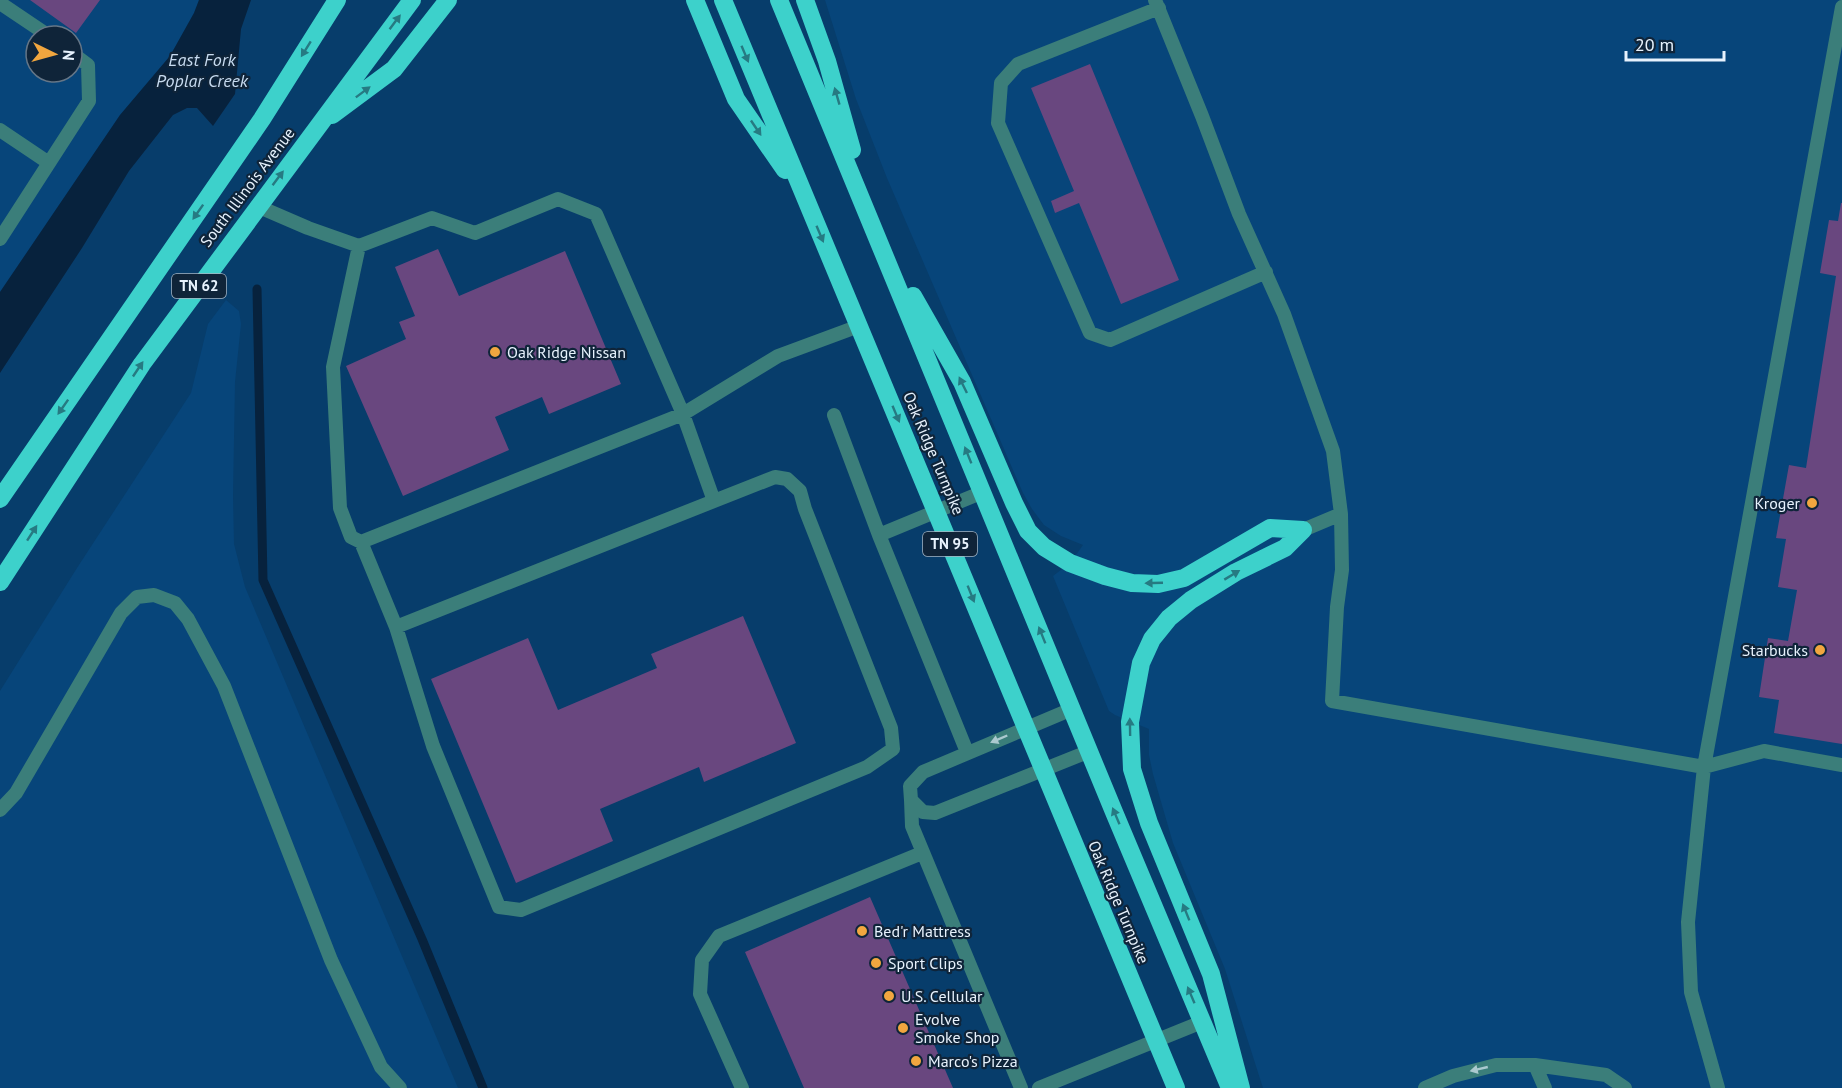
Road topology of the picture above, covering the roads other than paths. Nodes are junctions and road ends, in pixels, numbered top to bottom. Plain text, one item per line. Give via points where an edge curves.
1 (337, 0) edge
2 (412, 0) edge
3 (448, 0) edge
4 (695, 0) edge
5 (723, 0) edge
6 (779, 0) edge
7 (805, 0) edge
8 (0, 3) edge
9 (1157, 4) edge
10 (1842, 7) edge
11 (1841, 21) edge
12 (31, 24) edge
13 (84, 63) edge
14 (316, 127) junction
15 (0, 130) edge
16 (49, 163) junction
17 (807, 203) junction
18 (257, 206) junction
19 (876, 232) junction
20 (0, 239) edge
21 (359, 246) junction
22 (1266, 272) junction
23 (859, 326) junction
24 (683, 414) junction
25 (834, 415) dead end
26 (983, 492) junction
27 (0, 499) edge
28 (714, 501) junction
29 (937, 512) junction
30 (1341, 514) junction
31 (1303, 530) junction
32 (879, 535) junction
33 (361, 542) junction
34 (0, 582) edge
35 (396, 627) junction
36 (1072, 709) junction
37 (1025, 728) junction
38 (1090, 751) junction
39 (967, 752) junction
40 (1842, 765) edge
41 (1704, 766) junction
42 (1043, 770) junction
43 (911, 800) junction
44 (0, 810) edge
45 (922, 853) junction
46 (1202, 1022) junction
47 (1155, 1040) junction
48 (1535, 1065) junction
49 (1455, 1082) edge
50 (400, 1088) edge
51 (742, 1088) edge
52 (1021, 1088) edge
53 (1039, 1088) edge
54 (1176, 1088) edge
55 (1230, 1088) edge
56 (1241, 1088) edge
57 (1425, 1088) edge
58 (1545, 1088) edge
59 (1625, 1088) edge
60 (1718, 1088) edge

1 -> 27 highway, South Illinois Avenue / TN 62 via 262,119
14 -> 2 highway, South Illinois Avenue / TN 62
14 -> 3 highway via 394,69
4 -> 17 highway via 736,99
5 -> 17 highway, Oak Ridge Turnpike / TN 95
6 - 19 highway, Oak Ridge Turnpike / TN 95
19 -> 7 highway via 827,61
8 - 12 lane
9 - 22 lane via 1239,214
9 - 22 lane via 1018,64 1000,83 998,123 1090,333 1110,340
10 - 11 lane
11 - 41 lane
13 - 16 lane via 88,66 89,101
18 -> 14 highway, South Illinois Avenue / TN 62
15 - 16 lane
16 - 20 lane
17 -> 23 highway, Oak Ridge Turnpike / TN 95
18 - 21 lane
34 -> 18 highway, South Illinois Avenue / TN 62 via 142,364
26 -> 19 highway, Oak Ridge Turnpike / TN 95
31 -> 19 highway via 1270,528 1184,578 1158,584 1105,576 1070,563 1044,547 1028,531 963,382
21 - 24 lane via 432,218 475,233 558,199 596,214
21 - 33 lane via 333,367 340,508 351,537
22 - 30 lane via 1333,451
23 - 24 lane via 778,356
23 -> 29 highway, Oak Ridge Turnpike / TN 95
24 - 28 lane
24 - 33 lane
25 - 32 lane
26 - 29 lane
36 -> 26 highway, Oak Ridge Turnpike / TN 95
28 - 35 lane
28 - 35 lane via 775,477 788,479 800,491 891,728 893,749 867,767 521,910 499,907 433,746
29 - 32 lane
29 -> 37 highway, Oak Ridge Turnpike / TN 95
30 - 31 lane
30 - 41 lane via 1342,570 1332,701
56 -> 31 highway via 1211,974 1149,823 1132,769 1130,722 1141,663 1152,639 1169,618 1236,572 1285,548
32 - 39 lane
33 - 35 lane
36 - 37 lane
36 - 38 highway, Oak Ridge Turnpike / TN 95
37 -> 39 lane
37 - 42 highway, Oak Ridge Turnpike / TN 95
38 - 42 lane
46 -> 38 highway, Oak Ridge Turnpike / TN 95
39 - 43 lane via 922,772 910,786
40 - 41 lane via 1764,751
41 - 60 lane via 1688,922 1691,992
42 - 43 lane via 935,813 923,812
42 - 47 highway, Oak Ridge Turnpike / TN 95
43 - 45 lane via 912,826
44 - 50 lane via 16,793 121,613 137,597 154,596 175,603 225,686 331,960 381,1067
45 - 51 lane via 719,936 702,960 700,994
45 - 52 lane
46 - 47 lane
46 - 55 highway, Oak Ridge Turnpike / TN 95
47 - 53 lane
47 - 54 highway, Oak Ridge Turnpike / TN 95
48 -> 49 lane via 1496,1065
48 - 58 lane
48 - 59 lane via 1606,1075
49 - 57 lane

